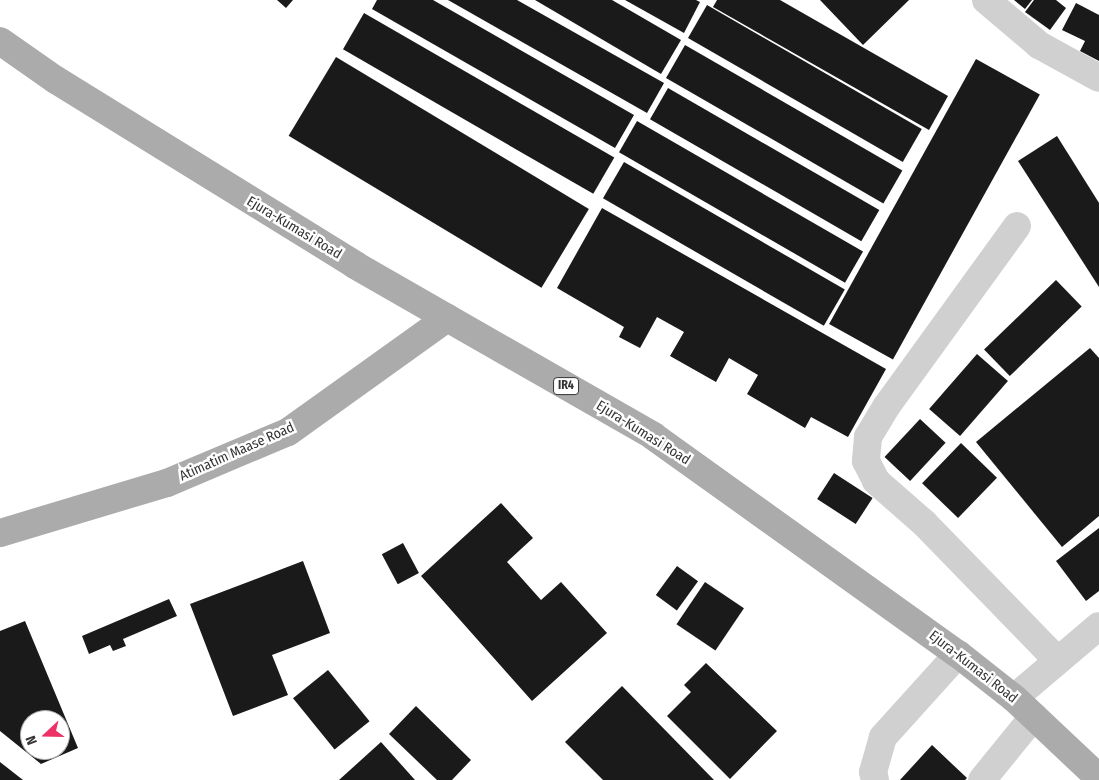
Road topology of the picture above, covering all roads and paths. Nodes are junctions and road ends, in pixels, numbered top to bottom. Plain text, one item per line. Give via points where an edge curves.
1 (986, 0) edge
2 (0, 41) edge
3 (1099, 78) edge
4 (1017, 226) dead end
5 (447, 318) junction
6 (0, 533) edge
7 (1099, 626) edge
8 (958, 654) junction
9 (1057, 660) junction
10 (1014, 698) junction
11 (1034, 716) junction
12 (1099, 778) edge
13 (876, 780) edge
14 (982, 780) edge

1 - 3 street via 1039,45
2 - 5 main road, Ejura-Kumasi Road / IR4 via 226,186
4 - 9 street via 886,407 868,437 866,461 876,481 924,523
5 - 6 main road, Atimatim Maase Road via 288,432 167,483
5 - 8 main road, Ejura-Kumasi Road / IR4 via 653,436
7 - 9 street
8 - 10 main road, Ejura-Kumasi Road / IR4
8 - 13 street via 883,737 873,772
9 - 10 street
10 - 11 main road, Ejura-Kumasi Road / IR4
11 - 12 main road, Ejura-Kumasi Road / IR4
11 - 14 street

